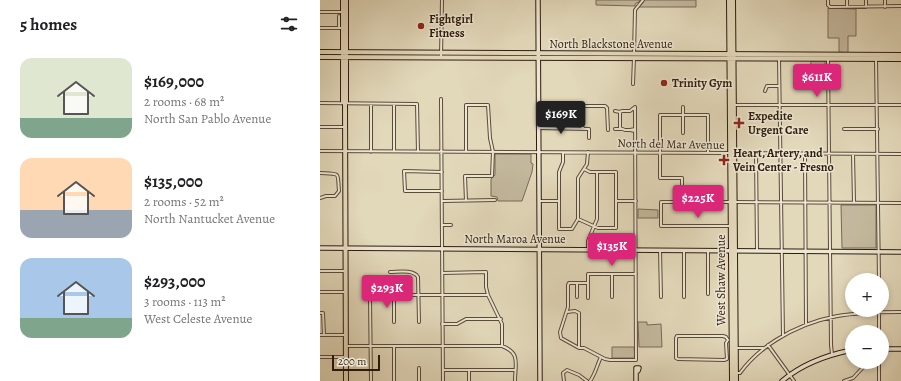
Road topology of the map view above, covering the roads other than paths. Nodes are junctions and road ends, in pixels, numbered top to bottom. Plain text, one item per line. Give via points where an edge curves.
1 (342, 0) edge
2 (346, 0) edge
3 (442, 0) edge
4 (538, 0) edge
5 (642, 0) edge
6 (731, 0) edge
7 (828, 0) edge
8 (847, 0) edge
9 (866, 0) edge
10 (885, 0) edge
11 (885, 6) junction
12 (901, 6) edge
13 (847, 7) junction
14 (866, 7) junction
15 (320, 12) edge
16 (344, 12) junction
17 (339, 16) dead end
18 (320, 28) edge
19 (341, 28) junction
20 (320, 52) edge
21 (599, 54) junction
22 (344, 55) junction
23 (388, 55) junction
24 (441, 55) junction
25 (320, 56) edge
26 (538, 56) junction
27 (634, 56) junction
28 (731, 56) junction
29 (901, 56) edge
30 (779, 57) junction
31 (828, 57) junction
32 (876, 57) junction
33 (580, 58) junction
34 (901, 59) edge
35 (343, 79) junction
36 (633, 84) dead end
37 (779, 86) junction
38 (765, 91) dead end
39 (346, 95) junction
40 (441, 98) dead end
41 (320, 103) edge
42 (345, 103) junction
43 (371, 104) junction
44 (394, 104) junction
45 (731, 105) junction
46 (780, 105) junction
47 (877, 105) junction
48 (901, 105) edge
49 (828, 106) junction
50 (683, 107) dead end
51 (615, 111) dead end
52 (620, 112) junction
53 (683, 115) junction
54 (320, 127) edge
55 (345, 127) junction
56 (539, 128) junction
57 (583, 128) junction
58 (615, 129) dead end
59 (621, 129) junction
60 (844, 129) dead end
61 (878, 129) junction
62 (608, 130) dead end
63 (635, 130) junction
64 (683, 133) dead end
65 (589, 138) dead end
66 (320, 151) edge
67 (345, 152) junction
68 (371, 152) junction
69 (394, 152) junction
70 (418, 152) junction
71 (442, 152) junction
72 (466, 152) junction
73 (493, 152) junction
74 (539, 152) junction
75 (563, 152) junction
76 (588, 152) junction
77 (635, 152) junction
78 (660, 153) junction
79 (708, 153) junction
80 (780, 153) junction
81 (732, 154) junction
82 (756, 154) junction
83 (805, 154) junction
84 (829, 154) junction
85 (853, 154) junction
86 (877, 154) junction
87 (901, 154) edge
88 (584, 169) junction
89 (442, 172) junction
90 (597, 172) junction
91 (320, 173) edge
92 (345, 184) junction
93 (338, 185) junction
94 (442, 191) junction
95 (320, 198) edge
96 (495, 200) dead end
97 (442, 201) junction
98 (466, 201) junction
99 (539, 201) junction
100 (559, 201) junction
101 (616, 201) junction
102 (636, 201) junction
103 (682, 202) junction
104 (732, 202) junction
105 (756, 202) junction
106 (781, 202) junction
107 (805, 202) junction
108 (829, 202) junction
109 (854, 202) junction
110 (878, 203) junction
111 (901, 203) edge
112 (578, 218) junction
113 (442, 225) junction
114 (451, 225) dead end
115 (594, 226) junction
116 (732, 226) junction
117 (320, 248) edge
118 (345, 249) junction
119 (442, 249) junction
120 (588, 249) junction
121 (539, 250) junction
122 (636, 250) junction
123 (660, 250) junction
124 (684, 250) junction
125 (708, 250) junction
126 (733, 250) junction
127 (757, 250) junction
128 (781, 251) junction
129 (806, 251) junction
130 (830, 251) junction
131 (878, 252) junction
132 (901, 252) edge
133 (320, 271) edge
134 (346, 271) junction
135 (390, 272) dead end
136 (442, 273) junction
137 (879, 273) edge
138 (612, 274) junction
139 (636, 274) junction
140 (577, 283) junction
141 (588, 283) junction
142 (320, 292) edge
143 (346, 292) junction
144 (708, 294) dead end
145 (394, 295) junction
146 (418, 295) junction
147 (488, 295) junction
148 (442, 296) junction
149 (577, 297) dead end
150 (612, 297) dead end
151 (661, 297) dead end
152 (684, 297) dead end
153 (588, 298) dead end
154 (889, 311) edge
155 (567, 312) junction
156 (901, 312) edge
157 (320, 314) edge
158 (845, 314) edge
159 (830, 316) junction
160 (501, 319) junction
161 (394, 322) dead end
162 (419, 322) dead end
163 (442, 324) junction
164 (806, 324) junction
165 (320, 335) edge
166 (324, 335) junction
167 (346, 335) junction
168 (783, 336) junction
169 (768, 345) junction
170 (346, 346) junction
171 (370, 346) junction
172 (394, 346) junction
173 (443, 346) junction
174 (502, 346) junction
175 (579, 348) junction
176 (726, 348) junction
177 (734, 348) junction
178 (764, 348) junction
179 (889, 349) edge
180 (901, 349) edge
181 (845, 351) edge
182 (832, 354) junction
183 (320, 357) edge
184 (346, 357) junction
185 (601, 357) junction
186 (419, 368) dead end
187 (862, 369) edge
188 (879, 369) edge
189 (443, 370) junction
190 (469, 370) junction
191 (515, 370) junction
192 (637, 371) dead end
193 (736, 373) junction
194 (790, 375) junction
195 (853, 380) edge
196 (346, 381) edge
197 (371, 381) edge
198 (394, 381) edge
199 (419, 381) edge
200 (443, 381) edge
201 (469, 381) edge
202 (516, 381) edge
203 (540, 381) edge
204 (564, 381) edge
205 (588, 381) edge
206 (637, 381) edge
207 (732, 381) edge
208 (736, 381) edge
209 (782, 381) edge
210 (794, 381) edge
211 (844, 381) edge
212 (880, 381) edge

1 - 16 main road
2 - 16 main road
3 - 24 street
4 - 26 main road
5 - 27 street via 635,10
6 - 28 main road
6 - 28 main road
7 - 13 street via 828,6
8 - 13 street
9 - 14 street
10 - 11 street
11 - 12 street
11 - 14 street
13 - 14 street
15 - 16 street
16 - 19 main road
16 - 22 main road
17 - 19 street
18 - 19 street
19 - 22 main road
20 - 22 main road, North Blackstone Avenue
21 - 26 main road, North Blackstone Avenue
21 - 27 main road, North Blackstone Avenue
21 - 33 main road
22 - 23 main road, North Blackstone Avenue
22 - 23 main road, North Blackstone Avenue
22 - 25 main road, North Blackstone Avenue
22 - 35 main road
22 - 39 main road
23 - 24 main road, North Blackstone Avenue
23 - 24 main road, North Blackstone Avenue
24 - 26 main road, North Blackstone Avenue
26 - 33 main road, North Blackstone Avenue
26 - 56 main road
27 - 28 main road, North Blackstone Avenue
27 - 33 main road, North Blackstone Avenue
27 - 36 street
28 - 30 main road, North Blackstone Avenue
28 - 30 main road, North Blackstone Avenue
28 - 45 main road, West Shaw Avenue
29 - 32 main road, North Blackstone Avenue
30 - 31 main road, North Blackstone Avenue
30 - 31 main road, North Blackstone Avenue
30 - 37 street
31 - 32 main road, North Blackstone Avenue
31 - 49 street
32 - 34 main road, North Blackstone Avenue
32 - 47 street
35 - 39 main road
35 - 42 main road
37 - 38 street via 767,86
37 - 46 street
39 - 42 main road
40 - 71 street
41 - 42 street
42 - 43 street
42 - 55 main road
43 - 44 street
43 - 68 street
44 - 69 street
44 - 70 street via 417,104
45 - 46 street
45 - 81 main road, West Shaw Avenue
46 - 49 street
46 - 80 street
47 - 48 street
47 - 49 street
47 - 61 street
49 - 84 street
50 - 53 street
51 - 52 street
52 - 59 street
52 - 63 street via 630,111 634,107
53 - 64 street
53 - 78 street via 660,115
53 - 79 street via 708,115
54 - 55 street
55 - 67 main road
56 - 57 street
56 - 74 main road
57 - 62 street via 580,124 580,107 606,106
57 - 65 street via 589,129
58 - 59 street
59 - 63 street
60 - 61 street
61 - 86 street
63 - 77 street
66 - 67 street, North del Mar Avenue
67 - 68 street, North del Mar Avenue
67 - 92 main road
68 - 69 street, North del Mar Avenue
69 - 70 street, North del Mar Avenue
70 - 71 street, North del Mar Avenue
71 - 72 street, North del Mar Avenue
71 - 89 street
72 - 73 street, North del Mar Avenue
72 - 73 street via 466,105 488,105
73 - 74 street, North del Mar Avenue
73 - 98 street via 492,176 465,176
74 - 75 street, North del Mar Avenue
74 - 99 main road
75 - 76 street, North del Mar Avenue
75 - 100 street via 559,172
76 - 77 street, North del Mar Avenue
76 - 88 street
77 - 78 street, North del Mar Avenue
77 - 102 street
78 - 79 street, North del Mar Avenue
78 - 103 street via 660,178 682,178
79 - 81 street, North del Mar Avenue
80 - 82 street, North del Mar Avenue
80 - 83 street, North del Mar Avenue
80 - 106 street
81 - 82 street, North del Mar Avenue
81 - 104 main road, West Shaw Avenue
82 - 105 street
83 - 84 street, North del Mar Avenue
83 - 107 street
84 - 85 street, North del Mar Avenue
84 - 108 street
85 - 86 street, North del Mar Avenue
85 - 109 street
86 - 87 street, North del Mar Avenue
86 - 110 street
88 - 90 street
88 - 112 street via 578,178
89 - 94 street
89 - 94 street via 404,171 404,191
90 - 101 street via 616,172
90 - 115 street via 597,218
91 - 93 street via 336,174 339,177
92 - 93 street
92 - 118 main road
93 - 95 street via 337,194
94 - 97 street
96 - 98 street
97 - 98 street
97 - 113 street
99 - 100 street
99 - 121 main road
100 - 112 street via 559,229 572,229
101 - 102 street
101 - 115 street via 616,228 601,229
102 - 122 street
103 - 104 street
103 - 116 street via 661,202 661,226
104 - 105 street
104 - 116 main road, West Shaw Avenue
105 - 106 street
105 - 127 street
106 - 107 street
106 - 128 street
107 - 108 street
107 - 129 street
108 - 109 street
108 - 130 street
109 - 110 street
110 - 111 street
110 - 131 street
112 - 115 street
113 - 114 street
113 - 119 street
115 - 120 street via 588,241
116 - 126 main road, West Shaw Avenue
117 - 118 main road, North Maroa Avenue
118 - 119 main road, North Maroa Avenue
118 - 134 main road
119 - 121 main road, North Maroa Avenue
119 - 136 street
120 - 121 main road, North Maroa Avenue
120 - 122 main road, North Maroa Avenue
121 - 203 main road
122 - 123 main road, North Maroa Avenue
122 - 139 street
123 - 124 main road, North Maroa Avenue
123 - 151 street
124 - 125 main road, North Maroa Avenue
124 - 152 street
125 - 126 main road, North Maroa Avenue
125 - 144 street
126 - 127 main road, North Maroa Avenue
126 - 177 main road, West Shaw Avenue
127 - 128 main road, North Maroa Avenue
128 - 129 main road, North Maroa Avenue
128 - 168 street
129 - 130 main road, North Maroa Avenue
129 - 164 street
130 - 131 main road, North Maroa Avenue
130 - 159 street
131 - 132 main road, North Maroa Avenue
131 - 137 street
133 - 134 street
134 - 143 main road
135 - 146 street via 416,274
136 - 147 street via 486,272
136 - 148 street
138 - 139 street
138 - 141 street via 588,274
138 - 150 street
139 - 185 street via 636,360 610,360
140 - 141 street
140 - 149 street
140 - 155 street via 568,285
141 - 153 street
142 - 143 street
143 - 167 main road
145 - 146 street
145 - 161 street
145 - 171 street via 371,296
146 - 148 street
146 - 162 street
147 - 148 street
147 - 160 street
148 - 163 street
154 - 156 street
155 - 175 street via 560,335 563,340
155 - 175 street via 579,312
157 - 166 street via 324,314
158 - 159 street
159 - 164 street
159 - 182 street
160 - 163 street
160 - 174 street
163 - 173 street
164 - 168 street
165 - 166 street
166 - 167 street
167 - 170 main road
168 - 169 street
169 - 178 street
169 - 194 street
170 - 171 street
170 - 184 main road
171 - 172 street
171 - 197 street
172 - 173 street
172 - 198 street
173 - 174 street
173 - 189 street
174 - 191 street via 514,352
175 - 185 street
176 - 176 street via 727,359 724,360 676,358 677,336 723,336 728,340
176 - 177 street
177 - 178 street
177 - 193 main road, West Shaw Avenue
177 - 207 main road, West Shaw Avenue
178 - 193 street via 740,373
179 - 180 main road
181 - 182 main road
182 - 194 main road
183 - 184 street
184 - 196 main road
185 - 205 street via 593,378
186 - 199 street
187 - 195 street
188 - 212 street
189 - 190 street
189 - 200 street
190 - 191 street
190 - 201 street
191 - 202 street
192 - 206 main road
193 - 208 main road, West Shaw Avenue
194 - 209 main road
194 - 210 street
195 - 211 street
204 - 205 street via 566,370

